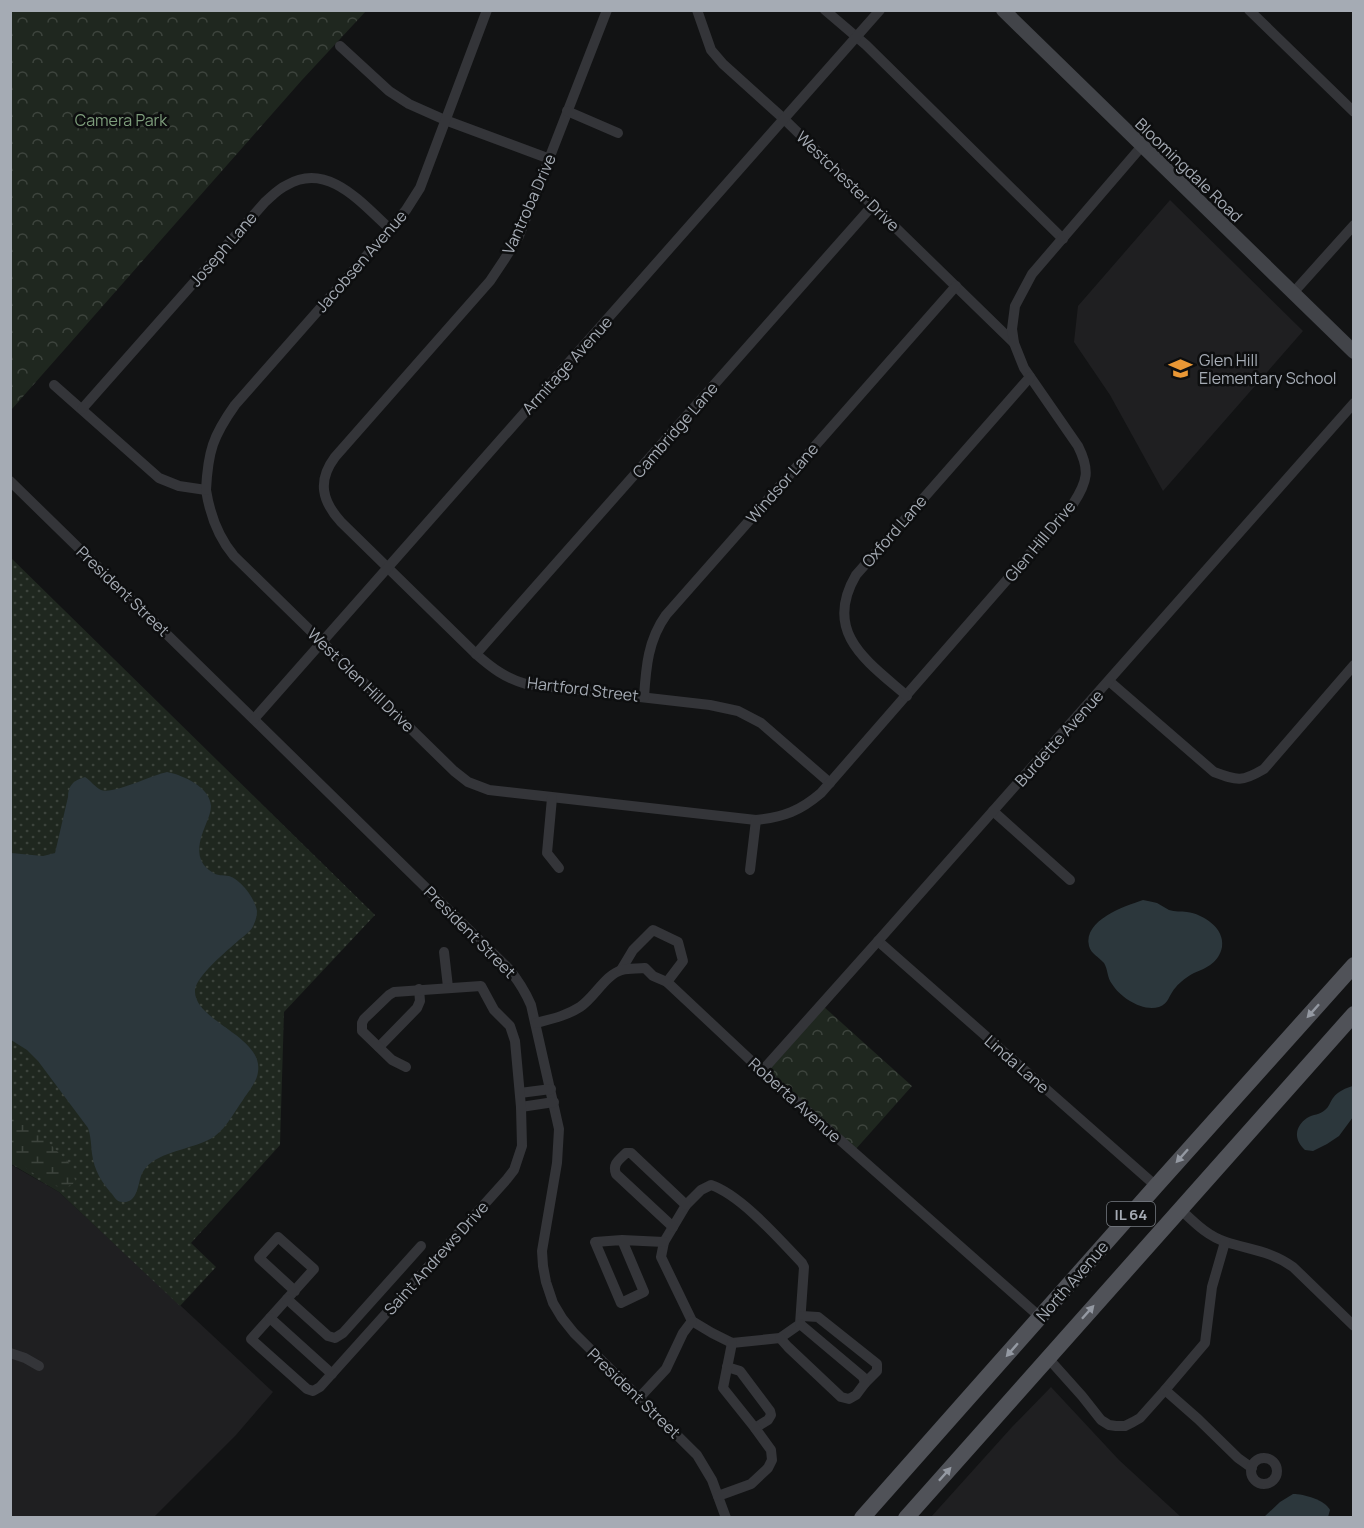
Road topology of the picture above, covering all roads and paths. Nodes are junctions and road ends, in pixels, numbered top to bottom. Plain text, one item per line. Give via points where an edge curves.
1 (487, 10) edge
2 (607, 10) edge
3 (697, 10) edge
4 (825, 10) edge
5 (880, 10) edge
6 (1003, 10) edge
7 (1249, 10) edge
8 (856, 37) junction
9 (340, 46) dead end
10 (567, 111) junction
11 (1353, 112) edge
12 (784, 119) junction
13 (446, 120) junction
14 (618, 133) dead end
15 (1142, 146) junction
16 (550, 159) junction
17 (873, 205) junction
18 (1353, 225) edge
19 (390, 229) junction
20 (1063, 239) junction
21 (956, 286) junction
22 (1293, 293) junction
23 (1014, 343) junction
24 (1353, 352) edge
25 (1029, 376) junction
26 (54, 385) dead end
27 (1353, 404) edge
28 (82, 410) junction
29 (338, 453) joint
30 (10, 481) edge
31 (206, 490) junction
32 (387, 567) junction
33 (322, 642) junction
34 (476, 654) junction
35 (1353, 665) edge
36 (1109, 681) junction
37 (907, 696) junction
38 (644, 697) junction
39 (254, 719) junction
40 (830, 783) junction
41 (552, 798) junction
42 (993, 811) junction
43 (756, 820) junction
44 (559, 868) dead end
45 (750, 870) dead end
46 (1070, 880) dead end
47 (878, 941) junction
48 (444, 952) dead end
49 (1353, 965) edge
50 (621, 970) junction
51 (667, 982) junction
52 (448, 987) junction
53 (419, 989) junction
54 (1353, 1014) edge
55 (536, 1023) junction
56 (379, 1047) junction
57 (406, 1067) dead end
58 (762, 1071) junction
59 (551, 1089) junction
60 (520, 1093) junction
61 (554, 1102) junction
62 (521, 1107) junction
63 (1156, 1186) junction
64 (686, 1205) junction
65 (1180, 1209) junction
66 (673, 1227) junction
67 (622, 1240) junction
68 (664, 1242) junction
69 (1225, 1242) junction
70 (421, 1246) dead end
71 (295, 1290) junction
72 (287, 1299) junction
73 (1040, 1317) junction
74 (270, 1318) junction
75 (801, 1320) junction
76 (692, 1321) junction
77 (1353, 1326) edge
78 (780, 1338) junction
79 (732, 1343) junction
80 (10, 1353) edge
81 (1048, 1358) junction
82 (39, 1366) dead end
83 (727, 1367) junction
84 (332, 1374) junction
85 (865, 1383) junction
86 (1165, 1390) junction
87 (639, 1398) junction
88 (755, 1428) junction
89 (1252, 1468) dead end
90 (718, 1496) junction
91 (726, 1518) edge
92 (862, 1518) edge
93 (906, 1518) edge

1 - 13 street, Jacobsen Avenue
2 - 10 street, Vantroba Drive
3 - 12 street, Westchester Drive via 714,54
4 - 8 street
5 - 8 street, Armitage Avenue
6 - 15 main road, Bloomingdale Road
7 - 11 street
8 - 12 street, Armitage Avenue
8 - 20 street
9 - 13 street via 389,91
10 - 14 street
10 - 16 street, Vantroba Drive
12 - 17 street, Westchester Drive
12 - 32 street, Armitage Avenue
13 - 16 street
13 - 19 street, Jacobsen Avenue via 420,188
15 - 20 street, Glen Hill Drive
15 - 22 main road, Bloomingdale Road
16 - 29 street, Vantroba Drive via 519,236 490,281
17 - 21 street, Westchester Drive
17 - 34 street, Cambridge Lane
18 - 22 street
19 - 28 street, Joseph Lane via 330,181 309,178 287,184 265,202
19 - 31 street, Jacobsen Avenue via 229,414 210,450
20 - 23 street, Glen Hill Drive via 1032,274 1015,306
21 - 23 street, Westchester Drive
21 - 38 street, Windsor Lane via 666,615 650,647
22 - 24 main road, Bloomingdale Road
23 - 25 street, Glen Hill Drive
25 - 37 street, Glen Hill Drive via 1082,453 1087,470 1081,491
25 - 37 street, Oxford Lane via 856,575 849,590 844,612 852,642
26 - 28 street
27 - 36 street, Burdette Avenue
28 - 31 street via 159,478
29 - 32 street, Hartford Street via 324,480 328,507
30 - 39 street, President Street
31 - 33 street, West Glen Hill Drive via 225,545
32 - 33 street, Armitage Avenue
32 - 34 street, Hartford Street
33 - 39 street, Armitage Avenue
33 - 41 street, West Glen Hill Drive via 461,778 489,790
34 - 38 street, Hartford Street via 492,669 526,684
35 - 36 street via 1264,769 1238,780 1214,772
36 - 42 street, Burdette Avenue
37 - 40 street, Glen Hill Drive
38 - 40 street, Hartford Street via 738,711 761,723
39 - 55 street, President Street via 508,968 525,992
40 - 43 street, Glen Hill Drive via 798,810
41 - 43 street, West Glen Hill Drive
41 - 44 street via 547,853
42 - 46 street
42 - 47 street, Burdette Avenue
43 - 45 street
47 - 58 street, Burdette Avenue
47 - 63 street, Linda Lane
48 - 52 street
49 -> 63 main road, North Avenue / IL 64
50 - 51 street, Roberta Avenue via 645,968
50 - 51 street via 633,950 653,930 678,942 683,961
50 - 55 street via 581,1007
51 - 58 street, Roberta Avenue
52 - 53 street
52 - 60 street, Saint Andrews Drive via 481,986 494,1010 510,1026
53 - 56 street via 417,1008
53 - 56 street via 394,992 362,1023 362,1030
54 - 65 main road, North Avenue / IL 64
55 - 59 street, President Street
56 - 57 street
58 - 73 street, Roberta Avenue
59 - 60 street
59 - 61 street, President Street
60 - 62 street, Saint Andrews Drive
61 - 62 street
61 - 87 street, President Street via 558,1148 542,1251 549,1292 574,1333
62 - 84 street, Saint Andrews Drive via 522,1146 507,1179
63 - 73 main road, North Avenue / IL 64
64 - 66 street
64 - 66 street via 631,1153 615,1165 616,1174
64 - 75 street via 711,1185 722,1189 802,1263
65 - 69 street via 1201,1229
81 -> 65 main road, North Avenue / IL 64
66 - 68 street
67 - 67 street via 595,1242 621,1303 644,1292
67 - 68 street
68 - 76 street via 661,1257
69 - 77 street via 1285,1261
69 - 86 street via 1212,1287 1206,1343
70 - 72 street via 335,1338
71 - 71 street via 259,1258 278,1237 314,1269
71 - 72 street
72 - 74 street
73 -> 92 main road, North Avenue / IL 64
74 - 84 street
74 - 84 street, Saint Andrews Drive via 251,1339 307,1389 320,1387
75 - 78 street
75 - 85 street
75 - 85 street via 818,1317 878,1364 877,1371
76 - 79 street
76 - 87 street via 666,1369
78 - 79 street
78 - 85 street via 841,1397 849,1399 856,1395
79 - 83 street
80 - 82 street
81 - 86 street via 1109,1425 1125,1426 1140,1418
93 -> 81 main road, North Avenue / IL 64
83 - 88 street via 723,1388
83 - 88 street via 740,1371 770,1411 768,1420
86 - 89 street
87 - 90 street, President Street via 697,1455
88 - 90 street via 771,1450 768,1468 751,1484
90 - 91 street, President Street

